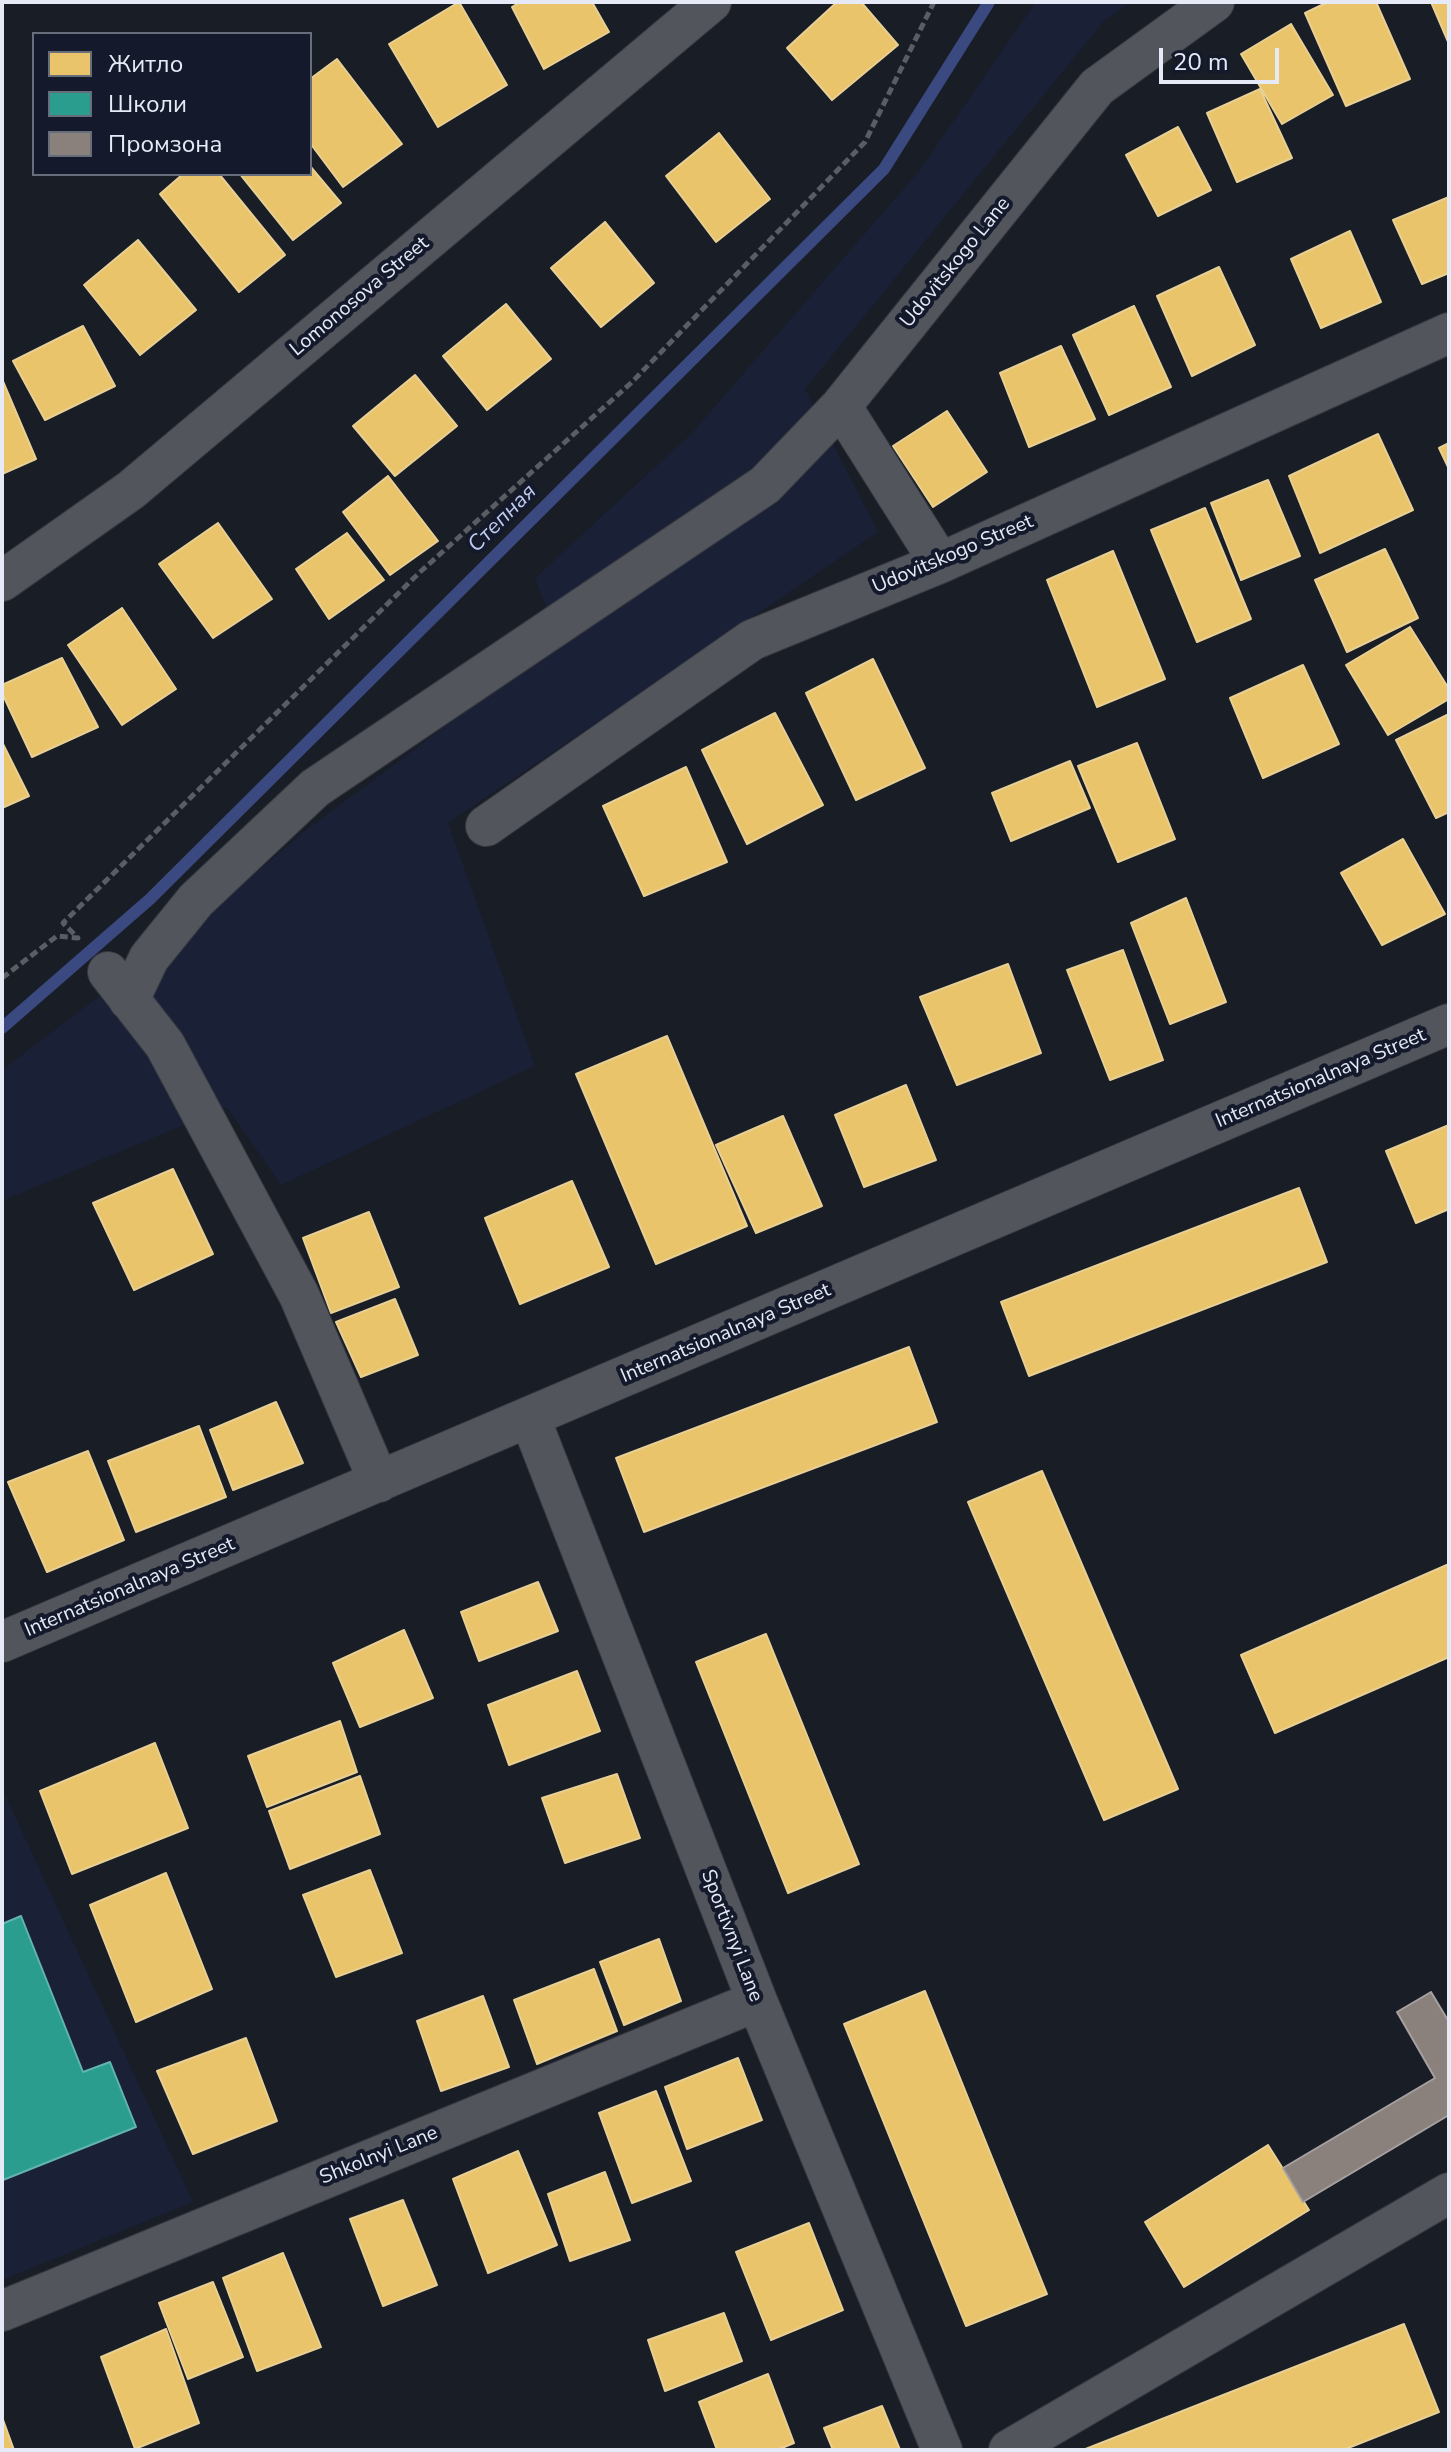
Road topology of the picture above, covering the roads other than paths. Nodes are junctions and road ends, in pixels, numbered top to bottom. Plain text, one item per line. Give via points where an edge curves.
1 (711, 2) edge
2 (1214, 2) edge
3 (1449, 333) edge
4 (841, 406) junction
5 (940, 563) junction
6 (2, 581) edge
7 (486, 826) dead end
8 (1449, 1024) edge
9 (530, 1418) junction
10 (379, 1482) junction
11 (2, 1642) edge
12 (757, 2001) junction
13 (1449, 2193) edge
14 (2, 2311) edge
15 (942, 2450) edge
16 (1009, 2450) edge

1 - 6 street, Lomonosova Street via 131,490
2 - 4 street, Udovitskogo Lane via 1097,87
3 - 5 street, Udovitskogo Street
4 - 5 street
4 - 10 street, Udovitskogo Lane via 765,485 315,788 196,900 119,986 165,1045 299,1295
5 - 7 street, Udovitskogo Street via 752,640
8 - 9 street, Internatsionalnaya Street
9 - 10 street, Internatsionalnaya Street
9 - 12 street, Sportivnyi Lane
10 - 11 street, Internatsionalnaya Street
12 - 14 street, Shkolnyi Lane
12 - 15 street, Sportivnyi Lane
13 - 16 street

